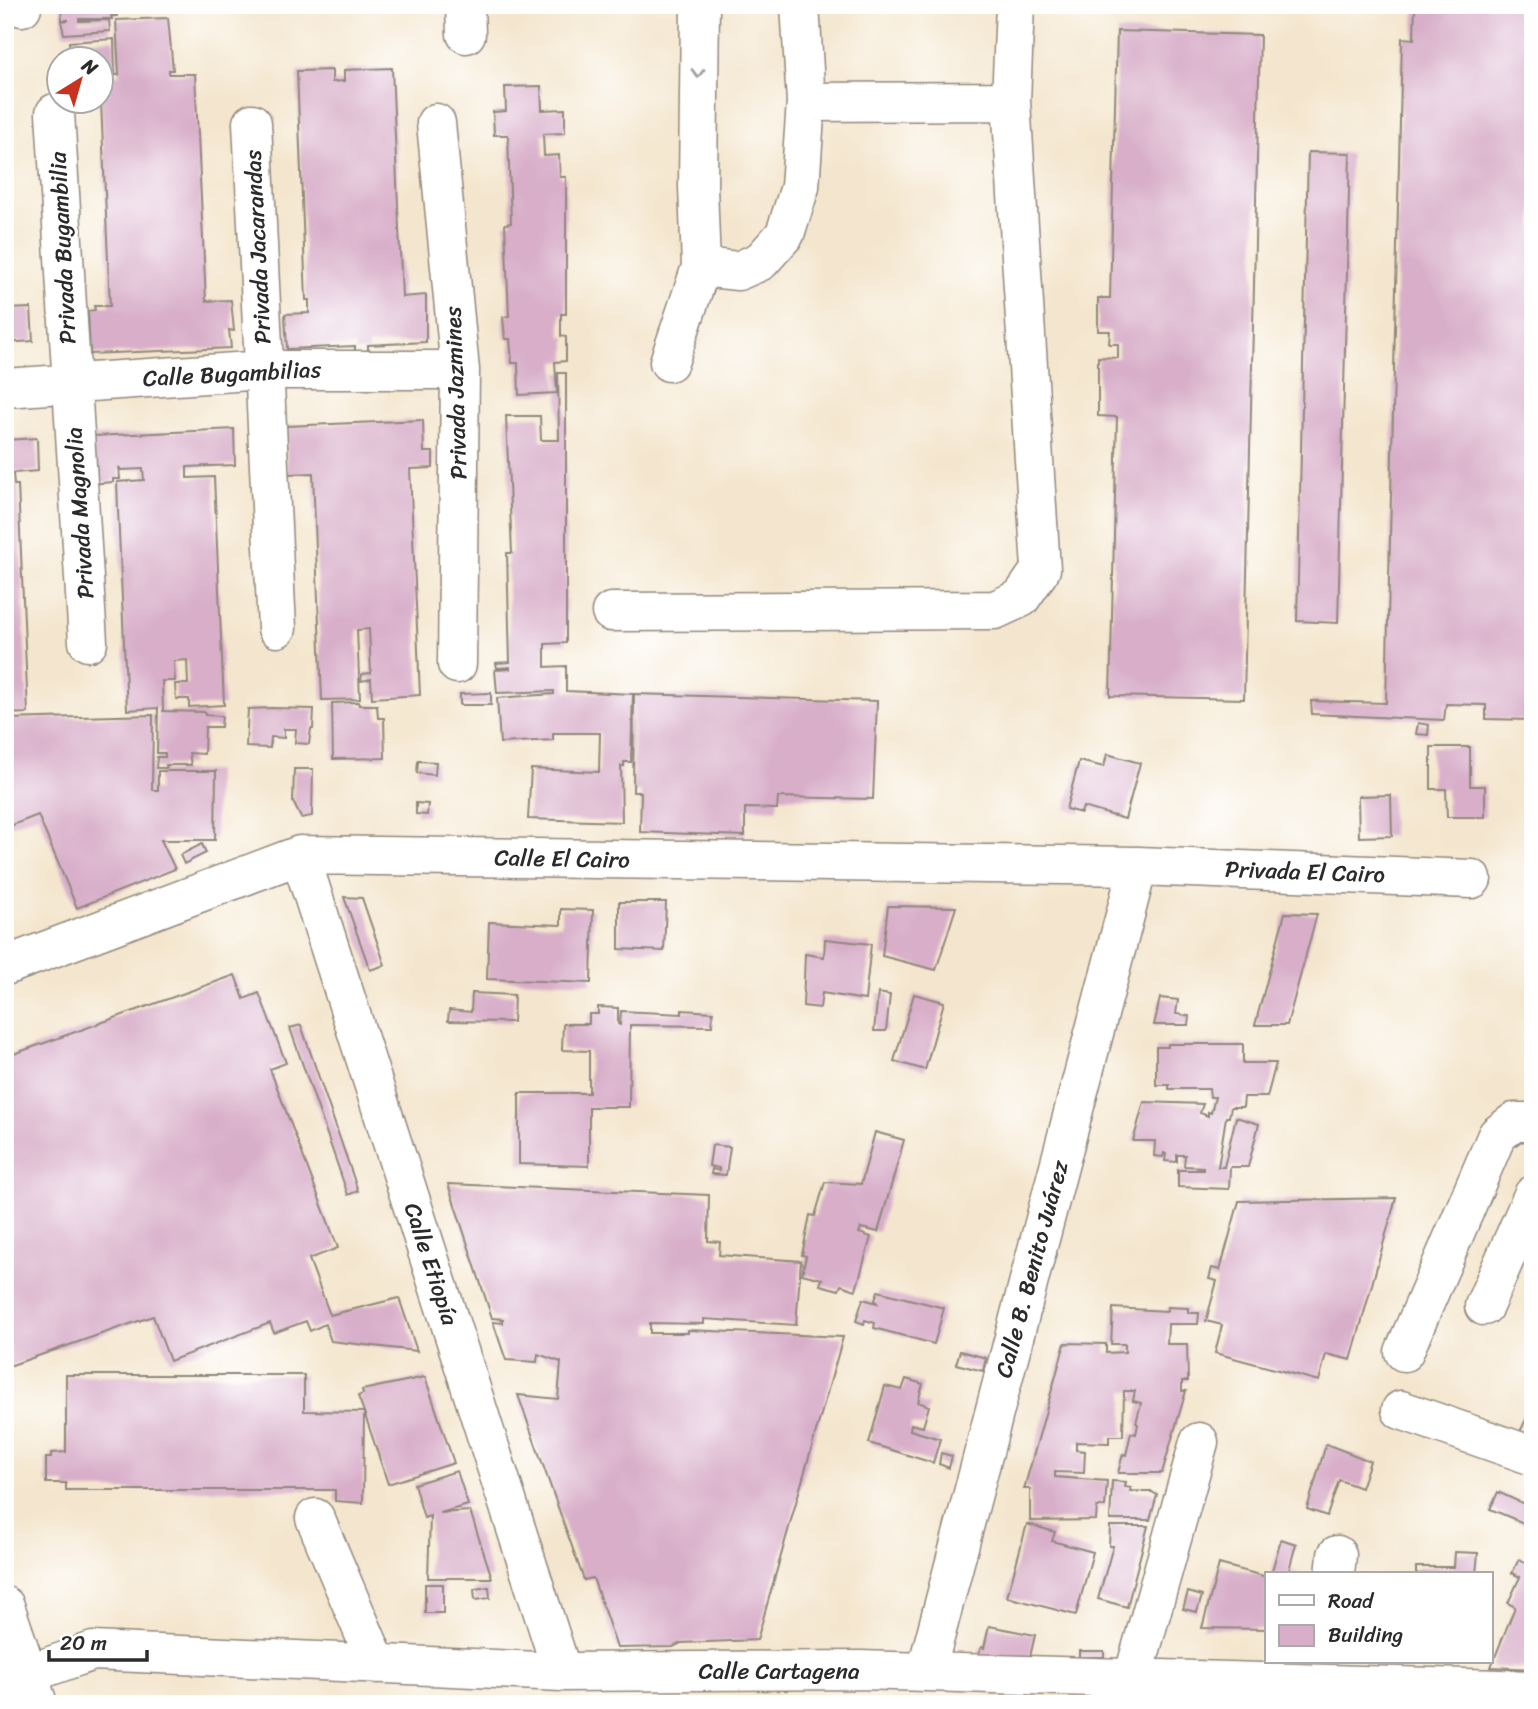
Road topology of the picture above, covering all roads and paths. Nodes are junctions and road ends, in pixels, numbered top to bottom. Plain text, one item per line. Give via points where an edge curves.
1 (700, 5) edge
2 (800, 5) edge
3 (1014, 5) edge
4 (1011, 101) junction
5 (806, 102) junction
6 (55, 116) edge
7 (252, 123) dead end
8 (436, 123) dead end
9 (701, 267) junction
10 (669, 362) dead end
11 (264, 370) junction
12 (460, 370) junction
13 (71, 383) junction
14 (5, 388) edge
15 (611, 612) dead end
16 (277, 628) dead end
17 (88, 642) dead end
18 (457, 664) dead end
19 (300, 855) junction
20 (1138, 866) junction
21 (1472, 879) dead end
22 (5, 966) edge
23 (1533, 1122) edge
24 (1533, 1195) edge
25 (1484, 1306) dead end
26 (1404, 1352) dead end
27 (1401, 1410) dead end
28 (1199, 1442) dead end
29 (1533, 1456) edge
30 (315, 1518) dead end
31 (5, 1606) edge
32 (377, 1664) junction
33 (562, 1672) junction
34 (926, 1672) junction
35 (1329, 1673) edge
36 (1133, 1678) junction
37 (24, 1686) edge
38 (859, 1687) edge
39 (1533, 1690) edge

1 -> 9 street
2 - 5 street
3 - 4 street
4 - 5 street
4 - 15 street via 1041,569 1021,598 995,610
5 - 9 street via 800,187 785,234 761,261 738,271
6 - 13 street, Privada Bugambilia
7 - 11 street, Privada Jacarandas
8 - 12 street, Privada Jazmines
9 - 10 street
11 - 12 street, Calle Bugambilias
11 - 13 street, Calle Bugambilias
11 - 16 street
12 - 18 street, Privada Jazmines
13 - 14 street, Calle Bugambilias
13 - 17 street, Privada Magnolia
19 - 20 street, Calle El Cairo
19 - 22 street, Calle El Cairo
19 - 33 street, Calle Etiopía
20 - 21 street, Privada El Cairo
20 - 34 street, Calle B. Benito Juárez
23 - 26 street via 1514,1122 1497,1135
24 - 25 street
27 - 29 street
28 - 36 street
30 - 32 street
31 - 37 street
32 - 33 street, Calle Cartagena
32 - 37 street, Calle Cartagena via 93,1651
33 - 38 street, Calle Cartagena
34 - 36 street, Calle Cartagena
34 - 38 street, Calle Cartagena
35 - 36 street, Calle Cartagena
35 - 39 street, Calle Cartagena

